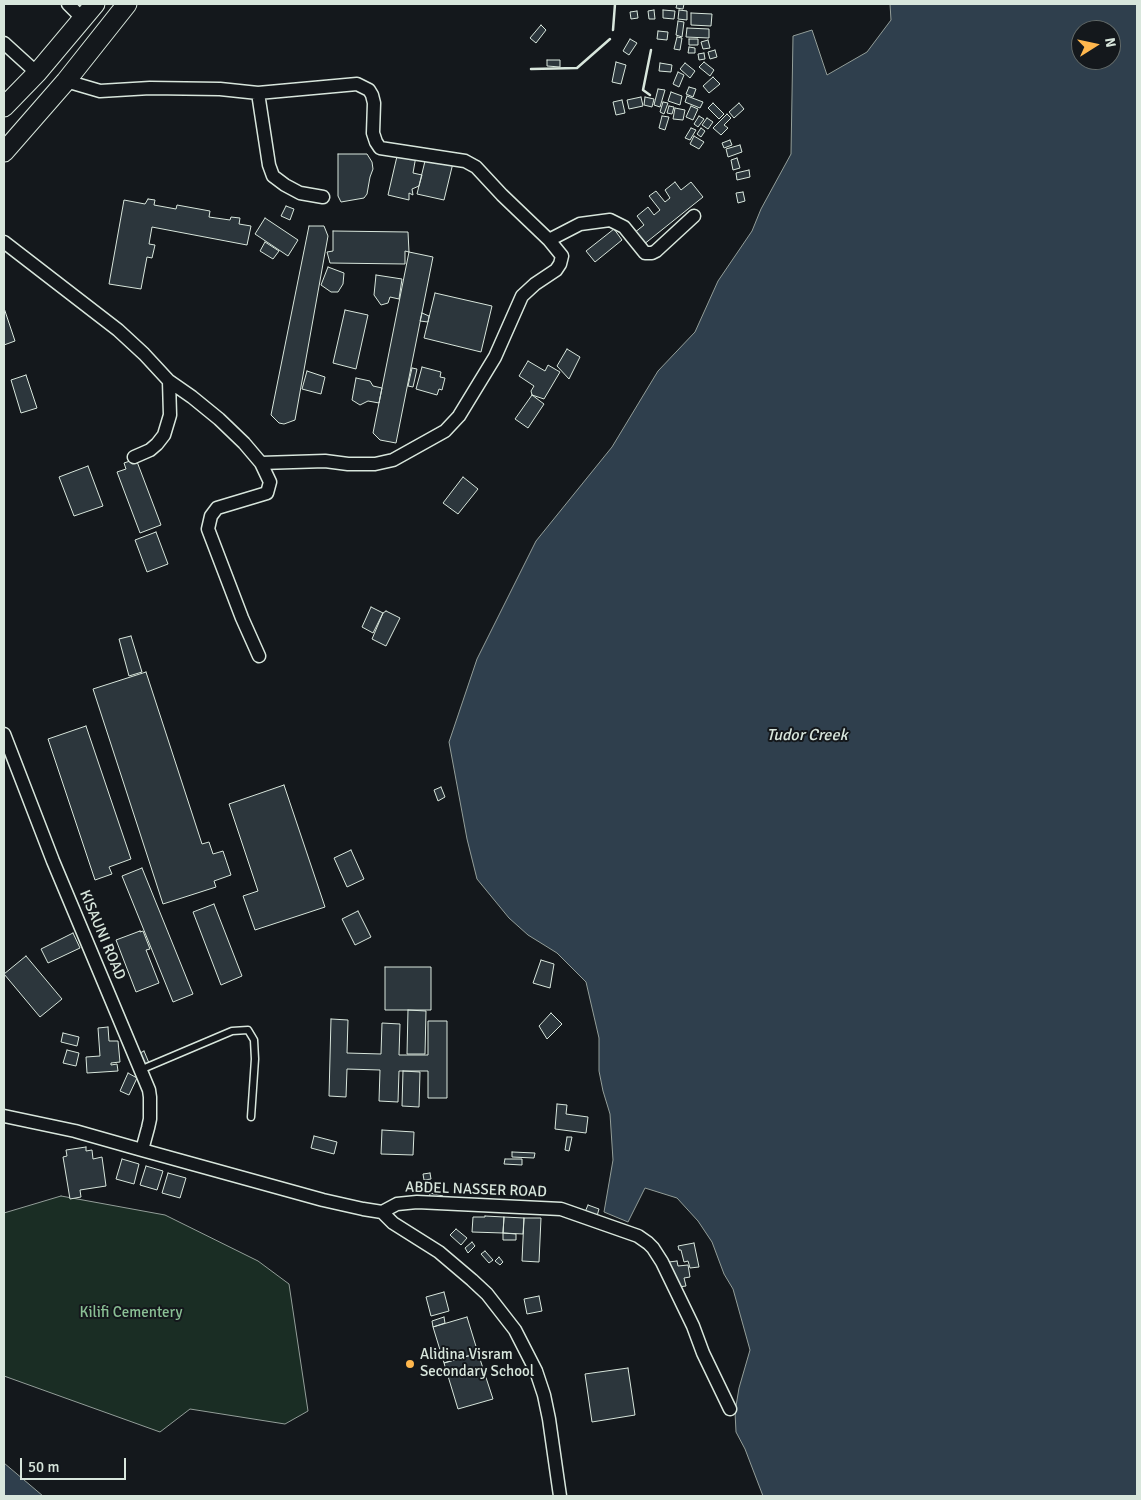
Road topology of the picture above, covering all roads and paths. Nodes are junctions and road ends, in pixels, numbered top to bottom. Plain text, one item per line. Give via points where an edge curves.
1 (68, 4) edge
2 (95, 4) edge
3 (127, 4) edge
4 (82, 18) junction
5 (4, 43) edge
6 (37, 73) junction
7 (66, 81) junction
8 (258, 93) junction
9 (4, 107) edge
10 (4, 152) edge
11 (323, 197) dead end
12 (694, 216) dead end
13 (549, 240) junction
14 (4, 242) edge
15 (169, 381) junction
16 (134, 457) dead end
17 (261, 463) junction
18 (259, 656) dead end
19 (4, 734) edge
20 (140, 1070) junction
21 (4, 1116) edge
22 (251, 1117) dead end
23 (142, 1150) junction
24 (382, 1212) junction
25 (730, 1410) dead end
26 (560, 1496) edge

1 - 4 street
2 - 4 main road
3 - 7 main road
4 - 6 main road
5 - 6 street
6 - 9 main road
7 - 8 street via 100,91 150,88
7 - 10 main road
8 - 11 street via 273,176 300,192
8 - 13 street via 357,84 365,88 374,103 373,133 380,148 466,161 476,167
12 - 13 street via 652,253 645,253 624,227 610,220 580,224
13 - 17 street via 562,256 560,264 522,296 495,356 459,416 445,431 393,460 375,464 325,461
14 - 15 street via 118,330
15 - 16 street via 170,415 164,435 150,450
15 - 17 street via 219,419
17 - 18 street via 270,482 267,493 217,508 208,529
19 - 20 street, KISAUNI ROAD
20 - 22 lane via 232,1031 248,1030 254,1040 255,1059
20 - 23 street, KISAUNI ROAD via 150,1097 148,1128
21 - 23 street via 75,1130
23 - 24 street via 323,1200
24 - 25 street, ABDEL NASSER ROAD via 407,1202 561,1209 638,1236 648,1242 662,1262
24 - 26 street via 472,1280 515,1330 544,1395

